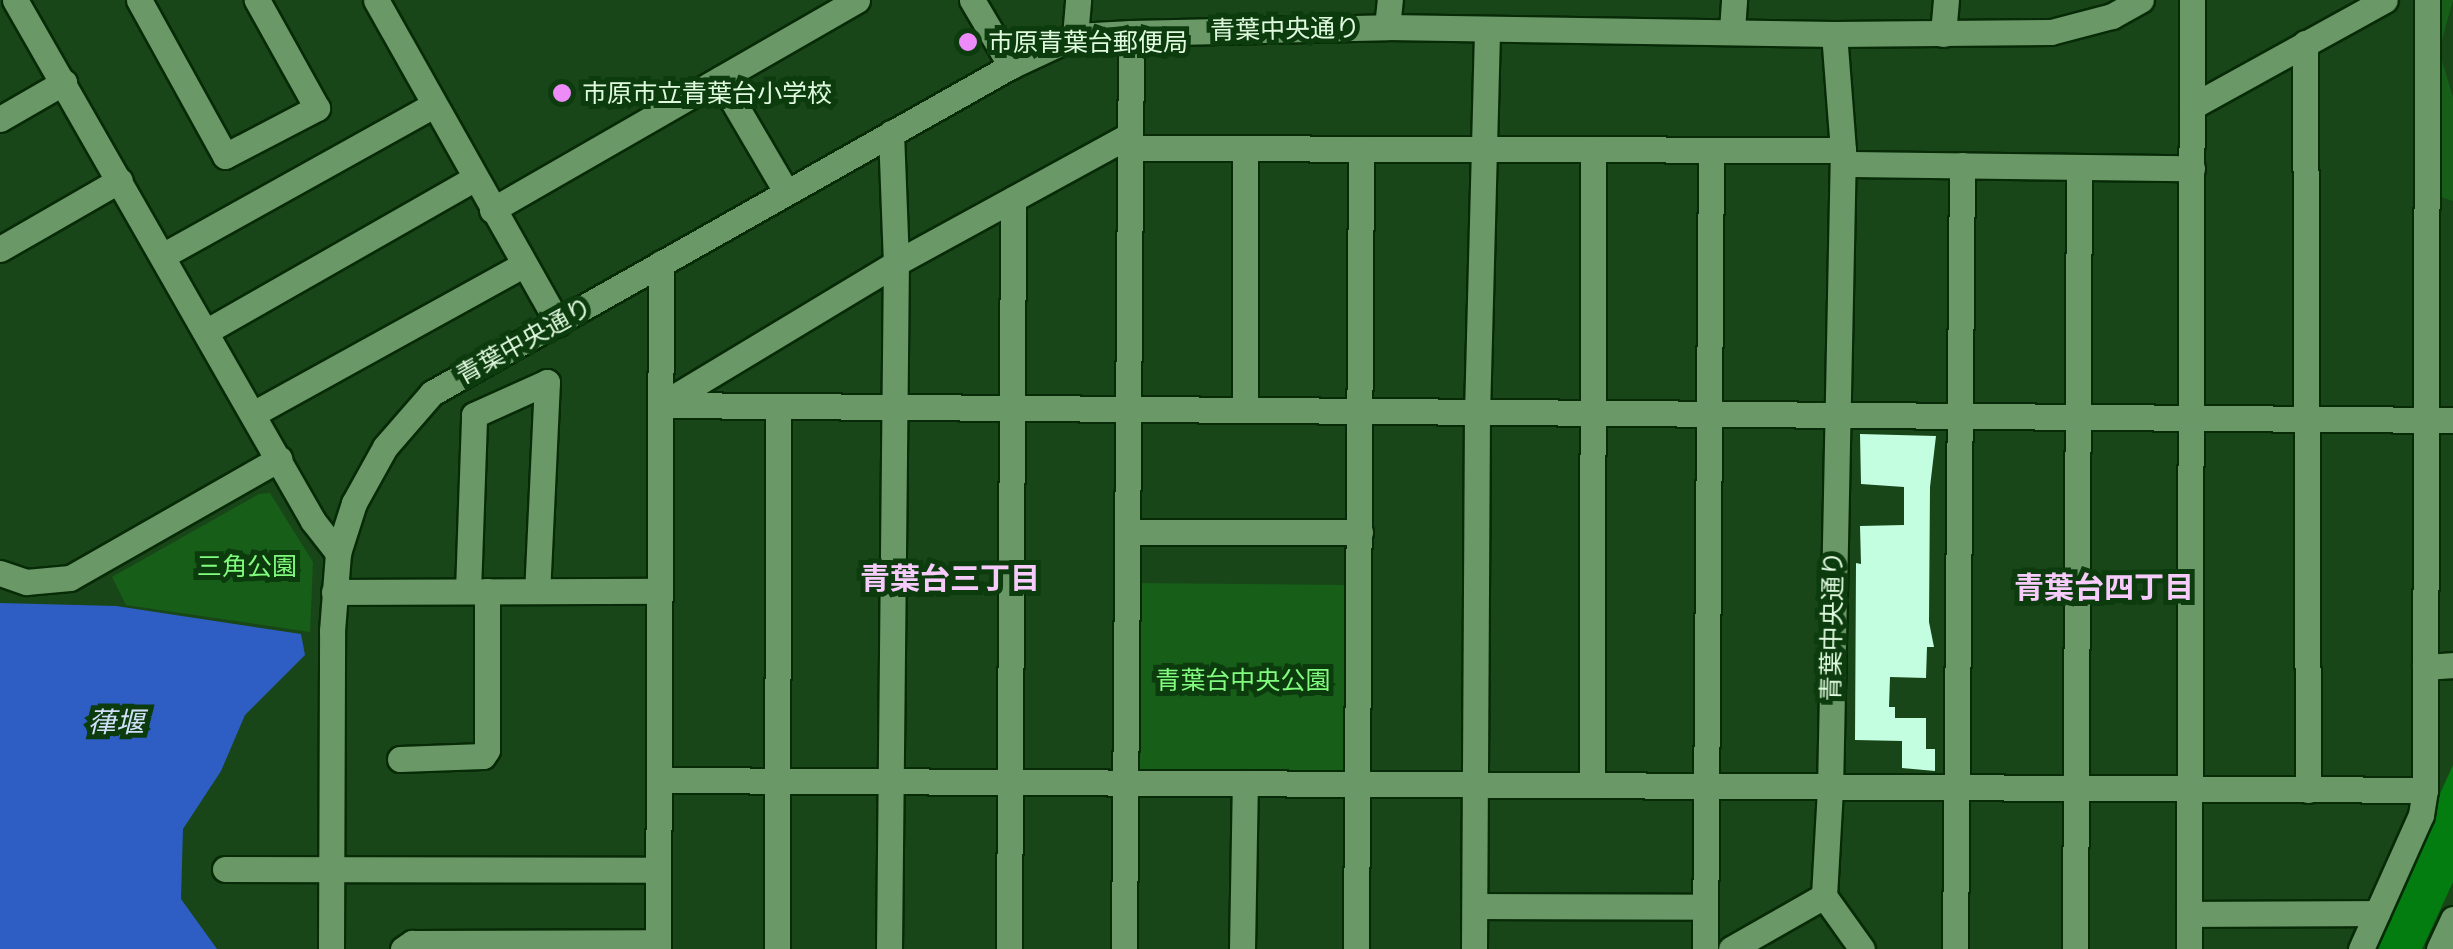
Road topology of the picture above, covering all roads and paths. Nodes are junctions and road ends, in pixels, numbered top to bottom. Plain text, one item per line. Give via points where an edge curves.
1 (15, 0) edge
2 (139, 0) edge
3 (257, 0) edge
4 (376, 0) edge
5 (857, 0) edge
6 (972, 0) edge
7 (1078, 0) edge
8 (1390, 0) edge
9 (1734, 0) edge
10 (1946, 0) edge
11 (2141, 0) edge
12 (2192, 0) edge
13 (2385, 0) edge
14 (2427, 0) edge
15 (1387, 27) junction
16 (1732, 30) junction
17 (1486, 31) junction
18 (1131, 33) junction
19 (1834, 34) junction
20 (1942, 34) junction
21 (1075, 36) junction
22 (2305, 43) junction
23 (1011, 66) junction
24 (720, 78) junction
25 (64, 82) junction
26 (434, 104) junction
27 (2193, 106) junction
28 (0, 119) edge
29 (891, 132) junction
30 (1128, 142) junction
31 (1245, 149) junction
32 (1361, 149) junction
33 (1484, 149) junction
34 (1594, 150) junction
35 (1711, 150) junction
36 (1843, 157) junction
37 (1962, 166) junction
38 (2080, 167) junction
39 (2192, 168) junction
40 (475, 178) junction
41 (120, 180) junction
42 (785, 190) junction
43 (1013, 199) junction
44 (492, 210) junction
45 (2427, 210) junction
46 (2453, 210) edge
47 (0, 249) edge
48 (164, 255) junction
49 (661, 263) junction
50 (896, 264) junction
51 (523, 265) junction
52 (558, 323) junction
53 (206, 331) junction
54 (661, 405) junction
55 (778, 406) junction
56 (894, 407) junction
57 (1012, 408) junction
58 (1128, 409) junction
59 (1245, 410) junction
60 (1360, 412) junction
61 (253, 414) junction
62 (1476, 414) junction
63 (1594, 416) junction
64 (1835, 417) junction
65 (1708, 418) junction
66 (2076, 419) junction
67 (1959, 420) junction
68 (2192, 420) junction
69 (2309, 420) junction
70 (2453, 420) edge
71 (2424, 421) junction
72 (279, 459) junction
73 (1127, 532) junction
74 (1360, 532) junction
75 (338, 552) junction
76 (0, 574) edge
77 (477, 591) junction
78 (537, 591) junction
79 (659, 591) junction
80 (334, 592) junction
81 (2453, 665) edge
82 (2426, 667) junction
83 (400, 759) dead end
84 (658, 780) junction
85 (779, 780) junction
86 (889, 781) junction
87 (1010, 782) junction
88 (1125, 783) junction
89 (1244, 783) junction
90 (1356, 784) junction
91 (1704, 784) junction
92 (1476, 785) junction
93 (1592, 785) junction
94 (2076, 788) junction
95 (2189, 789) junction
96 (1830, 790) junction
97 (1955, 790) junction
98 (2308, 790) junction
99 (2425, 790) junction
100 (225, 869) dead end
101 (334, 869) junction
102 (658, 870) junction
103 (1824, 896) junction
104 (1475, 906) junction
105 (1705, 907) junction
106 (2376, 913) junction
107 (2189, 914) junction
108 (2453, 919) edge
109 (658, 946) edge
110 (332, 949) edge
111 (404, 949) edge
112 (776, 949) edge
113 (889, 949) edge
114 (1009, 949) edge
115 (1124, 949) edge
116 (1242, 949) edge
117 (1356, 949) edge
118 (1474, 949) edge
119 (1705, 949) edge
120 (1731, 949) edge
121 (1862, 949) edge
122 (1956, 949) edge
123 (2075, 949) edge
124 (2189, 949) edge
125 (2361, 949) edge
126 (2439, 949) edge

1 - 25 street
2 - 3 street via 226,156 317,108
4 - 26 street
5 - 24 street
6 - 23 street
7 - 21 street
8 - 15 street
9 - 16 street
10 - 20 street
11 - 20 street via 2112,16 2051,32
12 - 27 street
13 - 22 street
14 - 45 street
15 - 17 street, 青葉中央通り
15 - 18 street, 青葉中央通り
16 - 17 street, 青葉中央通り
16 - 19 street, 青葉中央通り
17 - 33 street
18 - 21 street, 青葉中央通り
18 - 30 street
19 - 20 street
19 - 36 street, 青葉中央通り
21 - 23 street, 青葉中央通り
22 - 27 street
22 - 69 street
23 - 29 street, 青葉中央通り
24 - 42 street
24 - 44 street
25 - 28 street
25 - 41 street
26 - 40 street
26 - 48 street
27 - 39 street
29 - 42 street, 青葉中央通り
29 - 50 street
30 - 31 street
30 - 43 street
30 - 58 street
31 - 32 street
31 - 59 street
32 - 33 street
32 - 60 street
33 - 34 street
33 - 62 street
34 - 35 street
34 - 63 street
35 - 36 street
35 - 65 street
36 - 37 street
36 - 64 street, 青葉中央通り
37 - 38 street
37 - 67 street
38 - 39 street
38 - 66 street
39 - 68 street
40 - 44 street
40 - 53 street
41 - 47 street
41 - 48 street
42 - 49 street, 青葉中央通り
43 - 50 street
43 - 57 street
44 - 51 street
45 - 46 street
45 - 71 street
48 - 53 street
49 - 52 street, 青葉中央通り
49 - 54 street
50 - 54 street
50 - 56 street
51 - 52 street
51 - 61 street
52 - 75 street, 青葉中央通り via 432,393 368,474
53 - 61 street
54 - 55 street
54 - 79 street
55 - 56 street
55 - 85 street
56 - 57 street
56 - 86 street
57 - 58 street
57 - 87 street
58 - 59 street
58 - 73 street
59 - 60 street
60 - 62 street
60 - 74 street
61 - 72 street
62 - 63 street
62 - 92 street
63 - 65 street
63 - 93 street
64 - 65 street
64 - 67 street
64 - 96 street, 青葉中央通り
65 - 91 street
66 - 67 street
66 - 68 street
66 - 94 street
67 - 97 street
68 - 69 street
68 - 95 street
69 - 71 street
69 - 98 street
70 - 71 street
71 - 82 street
72 - 75 street
72 - 76 street via 70,578 26,582
73 - 74 street
73 - 88 street
74 - 90 street
75 - 80 street, 青葉中央通り
77 - 78 street
77 - 78 street via 474,415 547,382
77 - 80 street
77 - 83 street via 487,750 483,756
78 - 79 street
79 - 84 street
80 - 101 street, 青葉中央通り
81 - 82 street
82 - 99 street
84 - 85 street
84 - 102 street
85 - 86 street
85 - 112 street
86 - 87 street
86 - 113 street
87 - 88 street
87 - 114 street
88 - 89 street
88 - 115 street
89 - 90 street
89 - 116 street
90 - 92 street
90 - 117 street
91 - 93 street
91 - 96 street
91 - 105 street
92 - 93 street
92 - 104 street
94 - 95 street
94 - 97 street
94 - 123 street
95 - 98 street
95 - 107 street
96 - 97 street
96 - 103 street, 青葉中央通り
97 - 122 street
98 - 99 street
99 - 106 street
100 - 101 street
101 - 102 street
101 - 110 street, 青葉中央通り
102 - 109 street
103 - 120 street
103 - 121 street
104 - 105 street
104 - 118 street
105 - 119 street
106 - 107 street
106 - 125 street
107 - 124 street
108 - 126 street
109 - 111 street via 412,943

